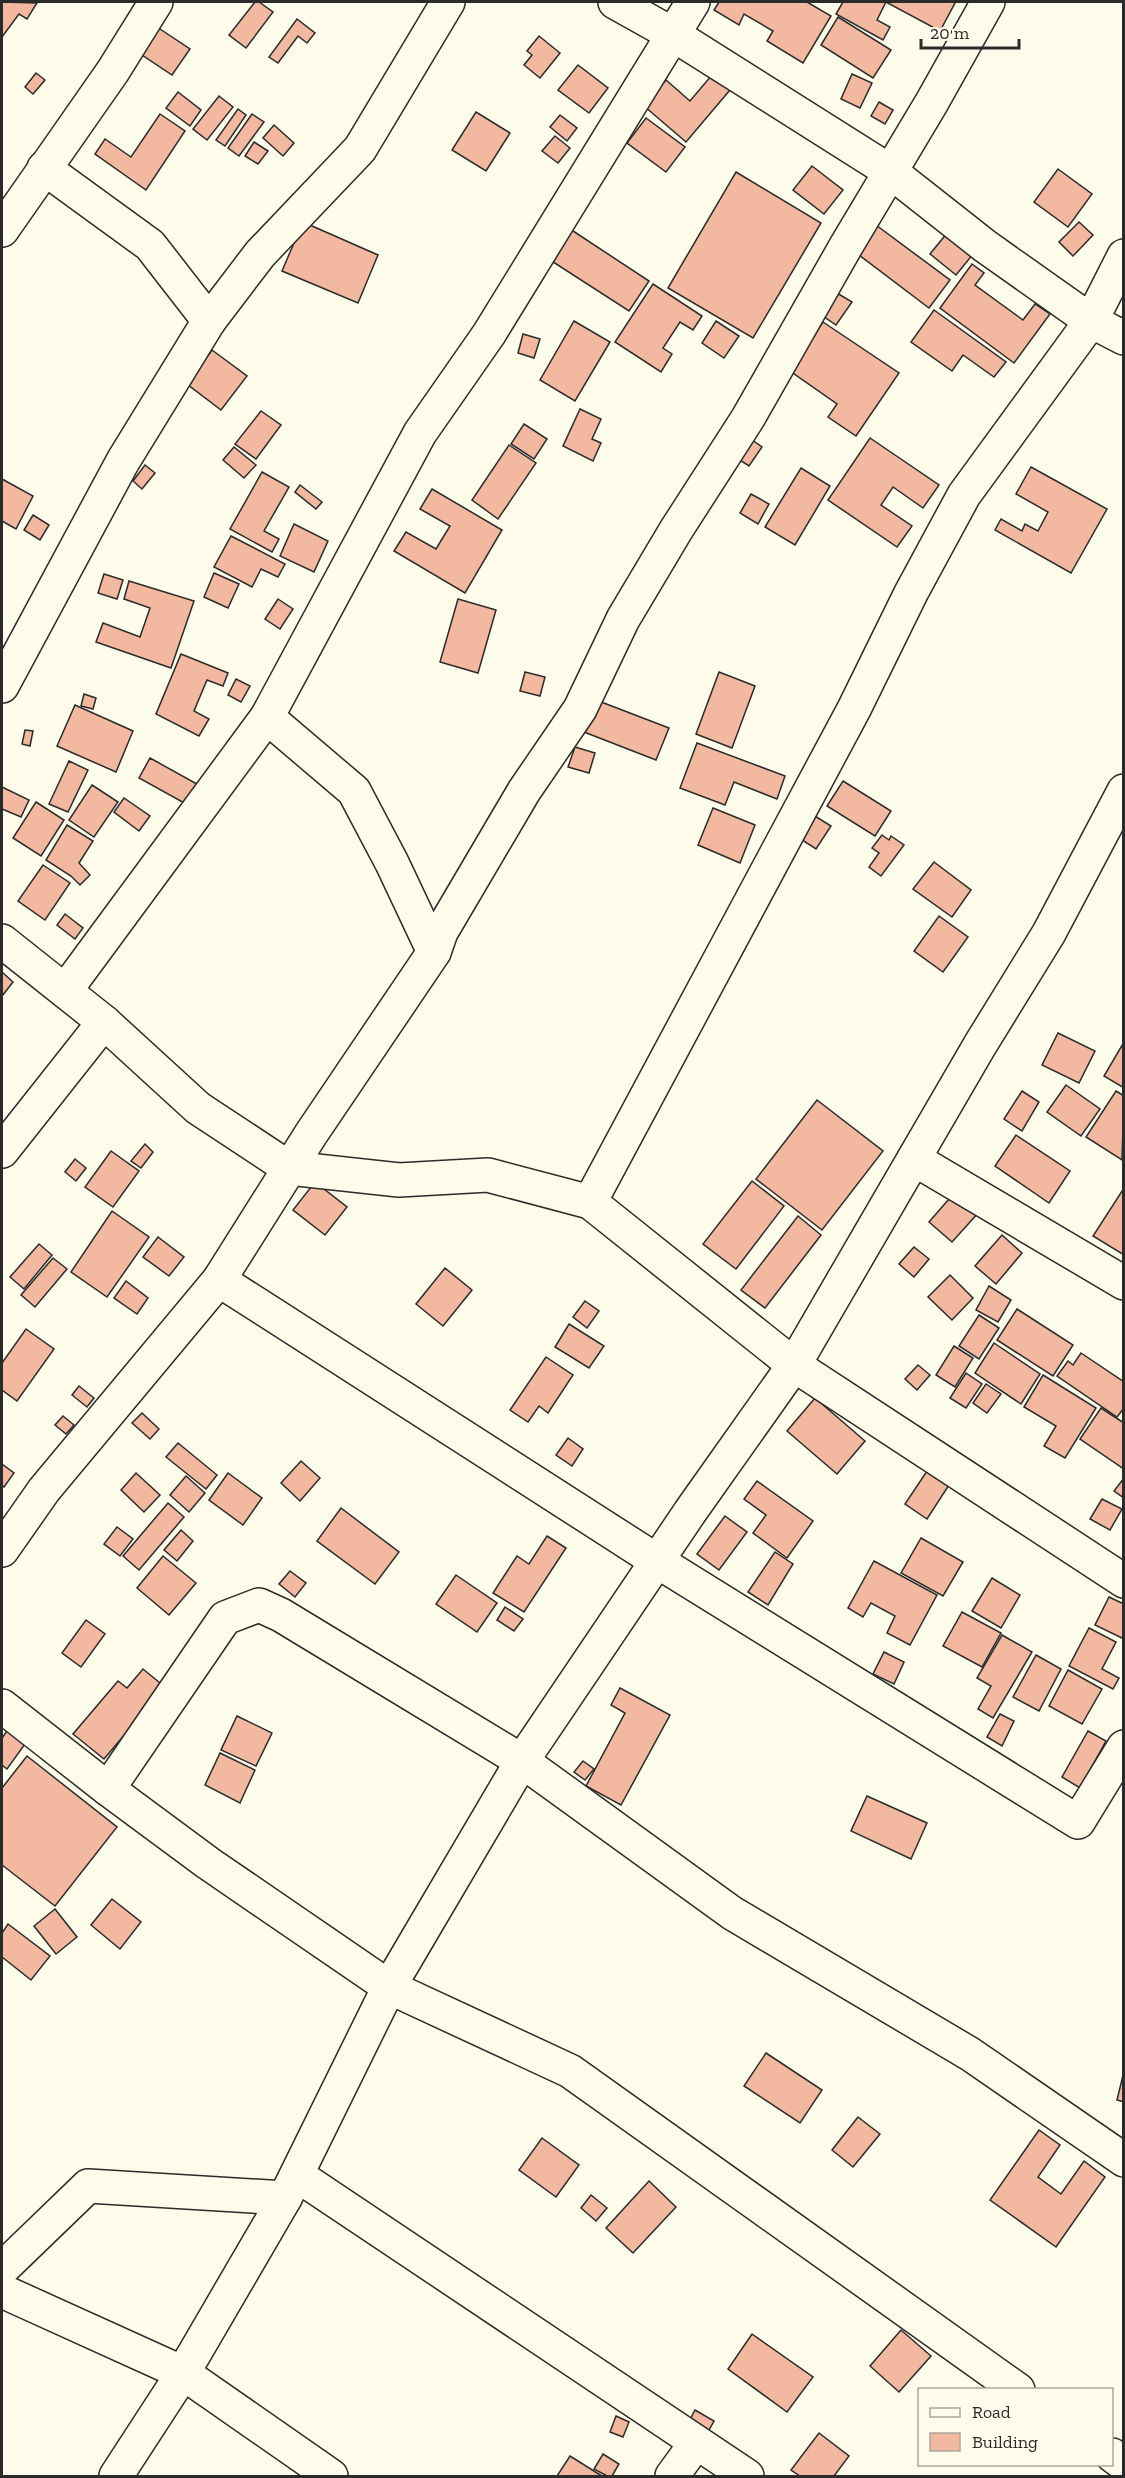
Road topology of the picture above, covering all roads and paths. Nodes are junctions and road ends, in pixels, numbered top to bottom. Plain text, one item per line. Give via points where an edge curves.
1 (156, 2) edge
2 (448, 2) edge
3 (615, 2) edge
4 (693, 2) edge
5 (987, 2) edge
6 (674, 35) junction
7 (44, 168) junction
8 (891, 172) junction
9 (2, 230) edge
10 (1124, 256) edge
11 (209, 321) junction
12 (1091, 321) junction
13 (1124, 338) edge
14 (2, 686) edge
15 (267, 717) junction
16 (1124, 791) edge
17 (2, 941) edge
18 (434, 952) junction
19 (65, 991) junction
20 (104, 1022) junction
21 (2, 1150) edge
22 (914, 1159) junction
23 (289, 1168) junction
24 (590, 1202) junction
25 (219, 1280) junction
26 (1124, 1283) edge
27 (794, 1365) junction
28 (2, 1550) edge
29 (657, 1561) junction
30 (1124, 1581) edge
31 (2, 1706) edge
32 (1124, 1747) edge
33 (522, 1761) junction
34 (108, 1789) junction
35 (389, 1987) junction
36 (1124, 2160) edge
37 (291, 2186) junction
38 (2, 2269) edge
39 (2, 2292) edge
40 (183, 2373) junction
41 (1015, 2388) edge
42 (696, 2443) junction
43 (116, 2476) edge
44 (331, 2476) edge
45 (672, 2476) edge
46 (747, 2476) edge

1 - 7 street
2 - 11 street via 360,149 260,254
3 - 6 street
4 - 6 street
5 - 8 street
6 - 8 street
6 - 15 street via 489,333 420,433
7 - 9 street
7 - 11 street via 150,245
8 - 12 street via 985,246
8 - 18 street via 748,418 623,619 580,709 524,791 441,932
10 - 12 street
11 - 14 street via 123,461
12 - 13 street
12 - 24 street via 964,495 911,592 849,720
15 - 18 street via 354,791
15 - 19 street
16 - 22 street via 1049,933
17 - 19 street
18 - 23 street
19 - 20 street
20 - 21 street
20 - 23 street via 198,1108
22 - 26 street
22 - 27 street
23 - 24 street via 399,1180 488,1175
23 - 25 street
24 - 27 street
25 - 28 street via 44,1490
25 - 29 street
27 - 29 street
27 - 30 street
29 - 32 street via 1078,1822
29 - 33 street
31 - 34 street
33 - 34 street via 259,1605 225,1618
33 - 35 street
33 - 36 street via 732,1913 970,2054
34 - 35 street
35 - 37 street
35 - 41 street via 570,2071
37 - 38 street via 88,2186
37 - 40 street
37 - 42 street
39 - 40 street
40 - 43 street
40 - 44 street
42 - 45 street
42 - 46 street

